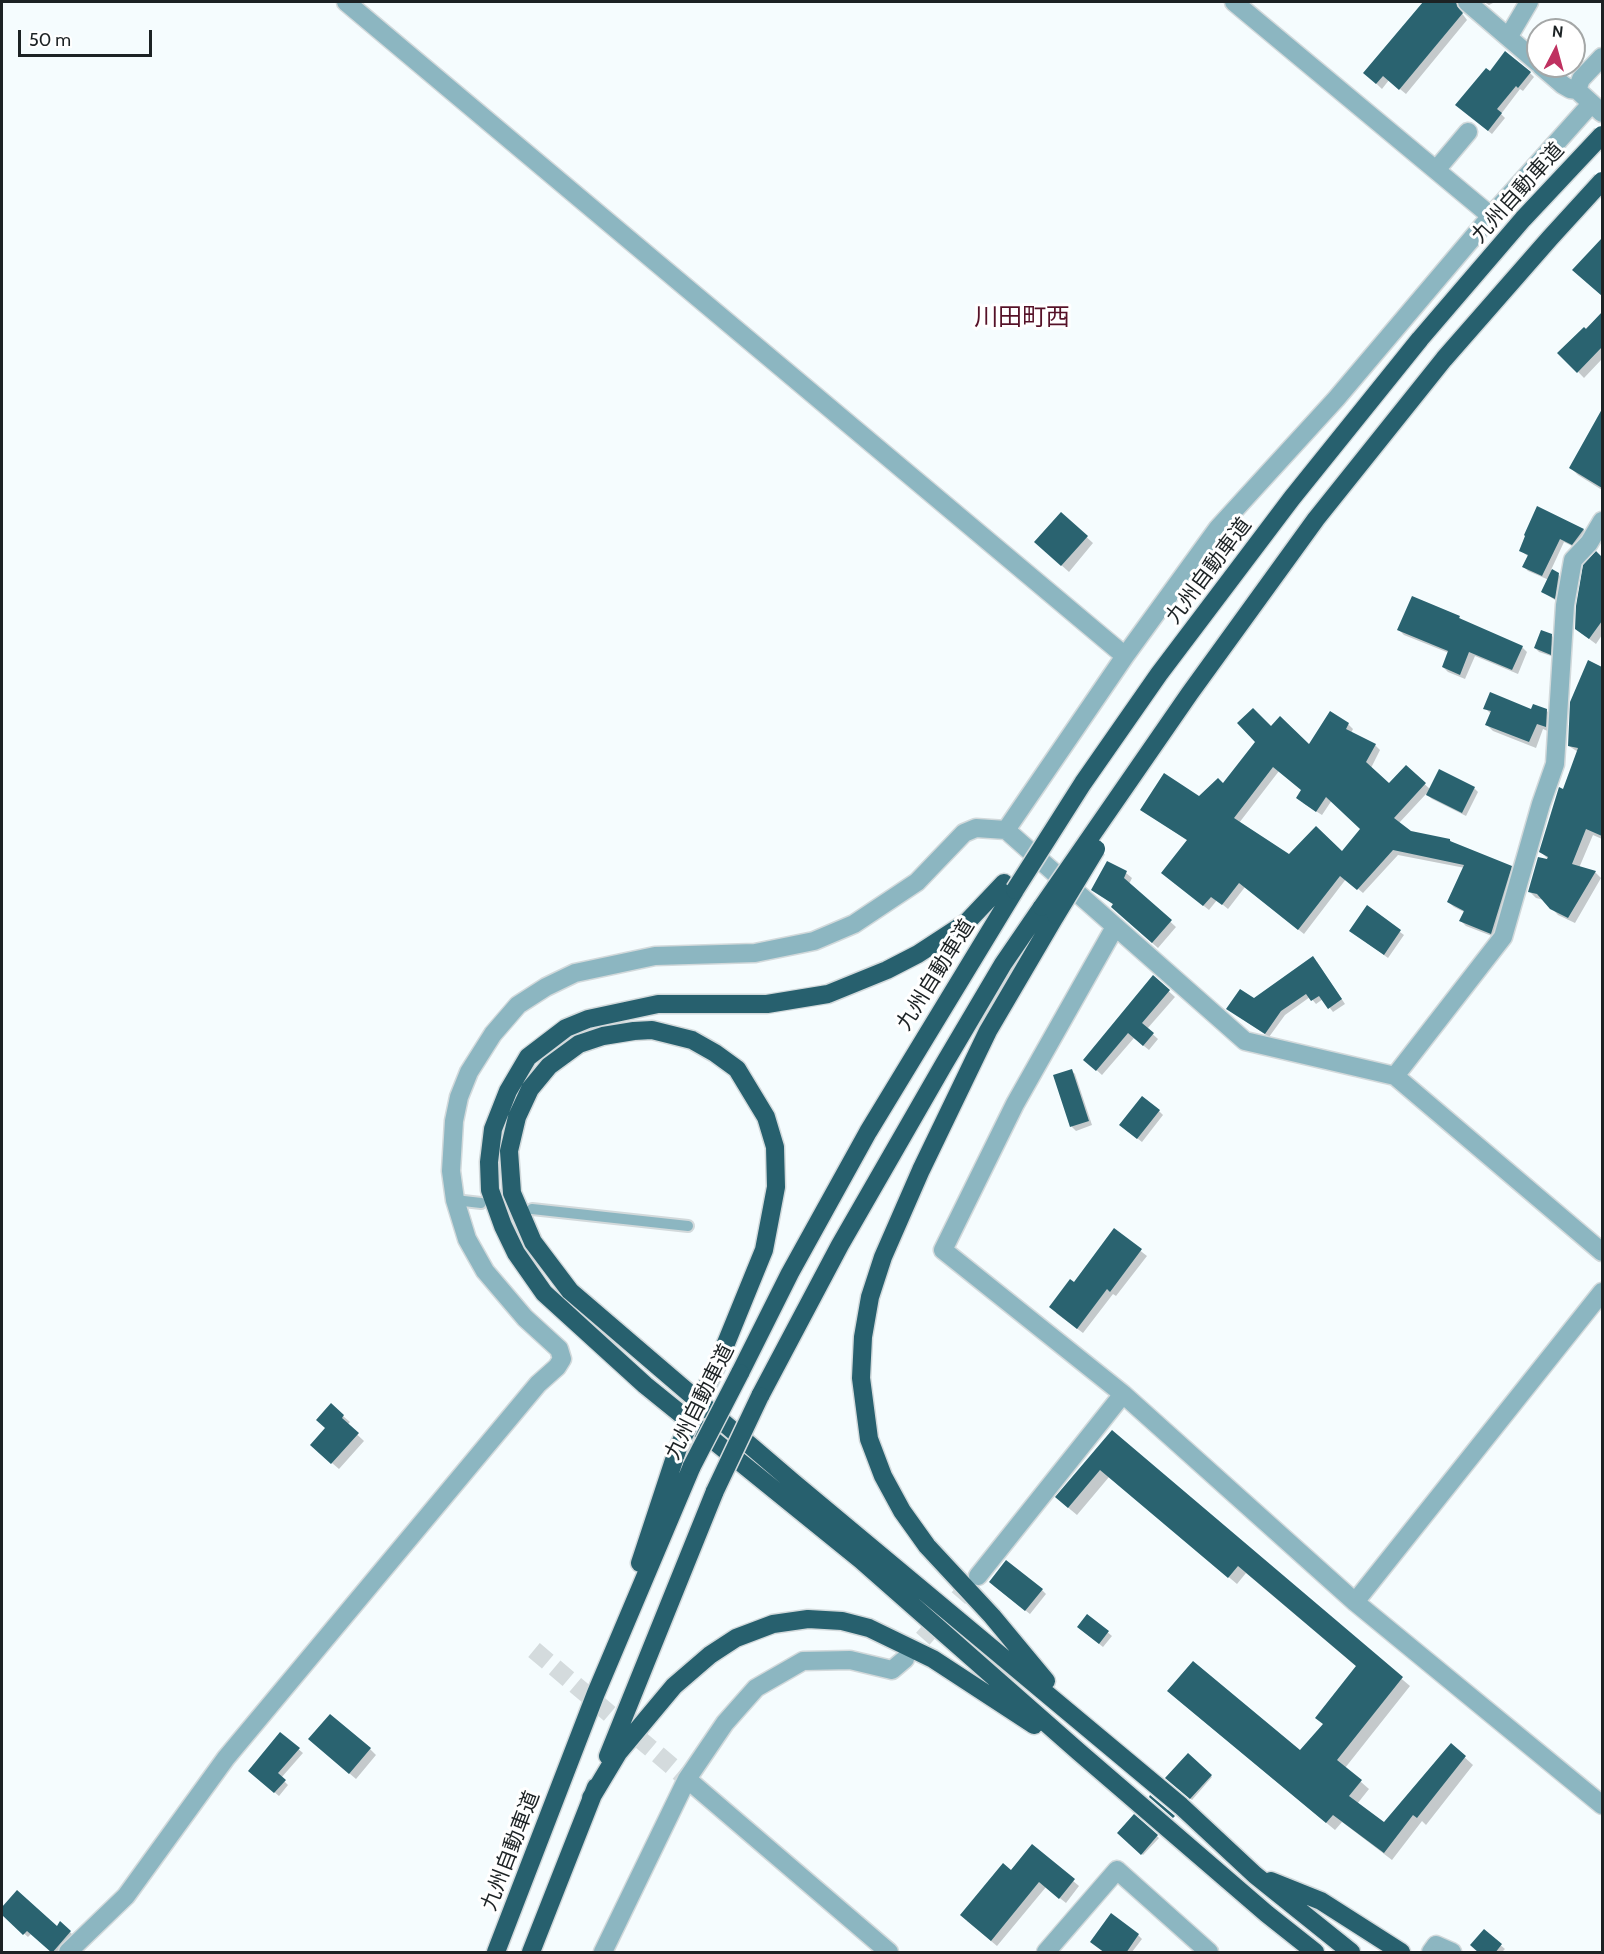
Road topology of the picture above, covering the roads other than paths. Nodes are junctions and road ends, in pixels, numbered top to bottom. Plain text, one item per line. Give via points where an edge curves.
1 (346, 2) edge
2 (1234, 2) edge
3 (1467, 2) edge
4 (1529, 2) edge
5 (1509, 36) junction
6 (1526, 52) edge
7 (1602, 57) edge
8 (1554, 78) edge
9 (1577, 90) junction
10 (1597, 109) edge
11 (1468, 132) dead end
12 (1602, 135) edge
13 (1436, 170) junction
14 (1602, 182) edge
15 (1491, 216) junction
16 (1602, 521) edge
17 (1596, 548) edge
18 (1125, 656) junction
19 (1006, 830) junction
20 (1009, 886) junction
21 (1049, 911) junction
22 (1114, 927) junction
23 (1395, 1076) junction
24 (455, 1200) junction
25 (481, 1203) dead end
26 (532, 1209) dead end
27 (688, 1226) dead end
28 (1602, 1252) edge
29 (1602, 1292) edge
30 (1122, 1394) junction
31 (978, 1576) tunnel mouth
32 (1355, 1602) junction
33 (905, 1659) tunnel mouth
34 (596, 1693) junction
35 (1078, 1719) junction
36 (1079, 1752) junction
37 (687, 1779) junction
38 (591, 1798) junction
39 (1602, 1805) edge
40 (1255, 1875) junction
41 (1267, 1914) junction
42 (68, 1953) edge
43 (496, 1953) edge
44 (531, 1953) edge
45 (603, 1953) edge
46 (889, 1953) edge
47 (1046, 1953) edge
48 (1209, 1953) edge
49 (1299, 1953) edge
50 (1316, 1953) edge
51 (1351, 1953) edge
52 (1401, 1953) edge
53 (1431, 1953) edge
54 (1452, 1953) edge

1 - 18 street
2 - 13 street
3 - 5 street
4 - 5 street
5 - 6 street
7 - 9 street via 1581,79
8 - 9 street
9 - 10 street
10 - 15 street
11 - 13 street
12 - 20 highway, 九州自動車道, bridge via 1523,219 1428,330 1292,498 1159,674
13 - 15 street
14 - 21 highway, bridge via 1444,359 1316,519 1190,693
15 - 18 street via 1336,399 1218,528
16 - 17 street
17 - 23 street via 1573,560 1565,605 1555,764 1503,937
18 - 19 street
19 - 22 street
19 - 24 street via 976,828 964,833 917,882 854,924 814,941 755,953 655,956 601,966 575,973 518,1005 493,1034 469,1072 459,1097 452,1171
20 - 34 highway, 九州自動車道, bridge via 790,1273 692,1466
20 - 36 highway via 967,922 925,949 887,970 828,994 767,1004 658,1004 588,1019 566,1028 528,1057 508,1090 493,1129 490,1190 516,1253 544,1293 645,1385 861,1560
21 - 35 highway via 988,1030 883,1257 870,1297 861,1378 869,1439 902,1511 927,1546
21 - 38 highway, bridge via 1003,964 840,1245 760,1396 716,1491
22 - 23 street via 1245,1041
22 - 30 street via 1015,1104 943,1250
23 - 28 street
24 - 25 lane
24 - 42 street via 467,1239 485,1271 525,1318 559,1349 562,1359 226,1758 126,1896
26 - 27 lane
29 - 32 street
30 - 31 street
30 - 32 street
32 - 39 street
33 - 37 street via 892,1670 850,1660 802,1661 756,1688 725,1723
34 - 35 highway, bridge via 678,1448 720,1358 764,1250 776,1187 775,1147 766,1117 737,1069 692,1040 652,1030 603,1036 579,1044 549,1066 530,1089 508,1151 512,1193 533,1242 570,1291 785,1475
34 - 43 highway, 九州自動車道
35 - 40 highway
36 - 38 highway via 933,1659 869,1628 808,1619 773,1624 736,1638 710,1655 674,1686 645,1720 618,1753
36 - 41 highway
37 - 45 street
37 - 46 street
38 - 44 highway
40 - 51 highway
40 - 52 highway via 1322,1901
41 - 49 highway
41 - 50 highway
47 - 48 street via 1117,1870
53 - 54 street via 1436,1945

